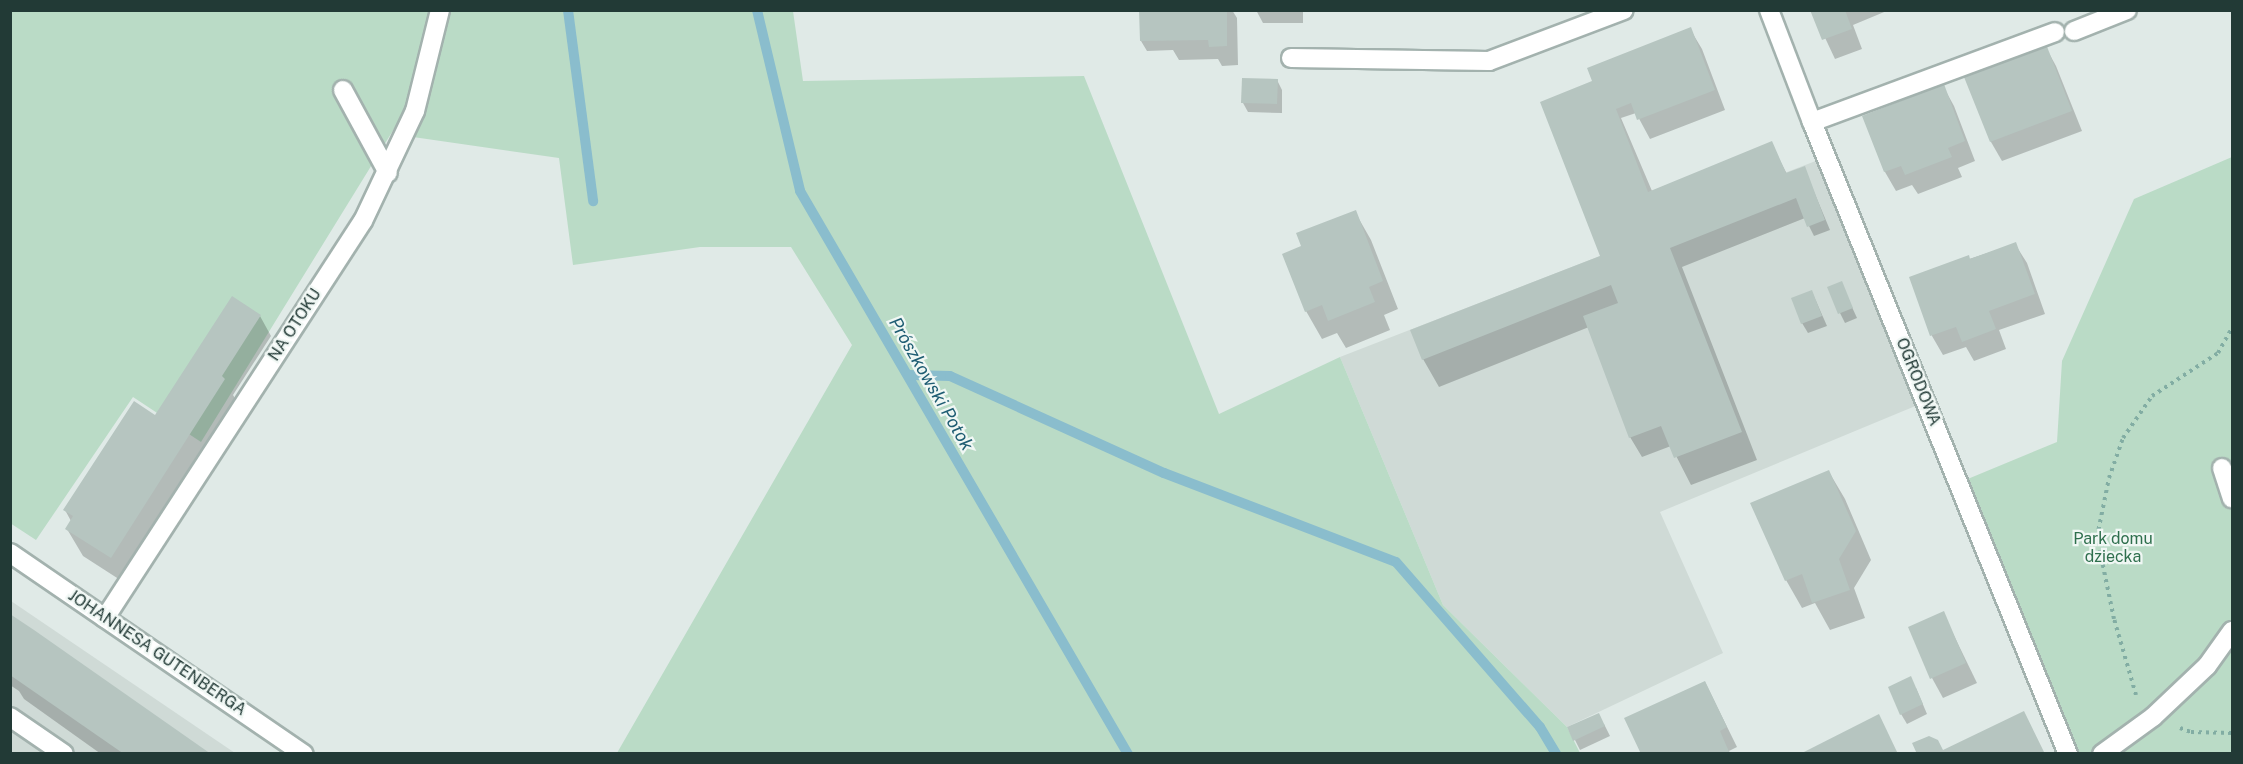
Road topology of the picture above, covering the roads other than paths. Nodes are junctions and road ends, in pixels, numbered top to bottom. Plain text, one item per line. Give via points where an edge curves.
1 (440, 10) edge
2 (1624, 10) edge
3 (1769, 10) edge
4 (2127, 10) edge
5 (2074, 31) dead end
6 (2055, 32) dead end
7 (1291, 58) dead end
8 (343, 90) dead end
9 (1812, 122) junction
10 (388, 173) junction
11 (2222, 468) dead end
12 (2232, 498) edge
13 (10, 553) edge
14 (105, 618) junction
15 (2232, 631) edge
16 (10, 717) edge
17 (64, 753) edge
18 (304, 753) edge
19 (2068, 753) edge
20 (2102, 753) edge

1 - 10 street, NA OTOKU via 415,111
2 - 7 street via 1488,61
3 - 9 street, OGRODOWA
4 - 5 street
6 - 9 street
8 - 10 street
9 - 19 street, OGRODOWA
10 - 14 street, NA OTOKU via 363,221
11 - 12 street
13 - 14 street, JOHANNESA GUTENBERGA
14 - 18 street, JOHANNESA GUTENBERGA
15 - 20 street via 2207,666 2153,717
16 - 17 street

